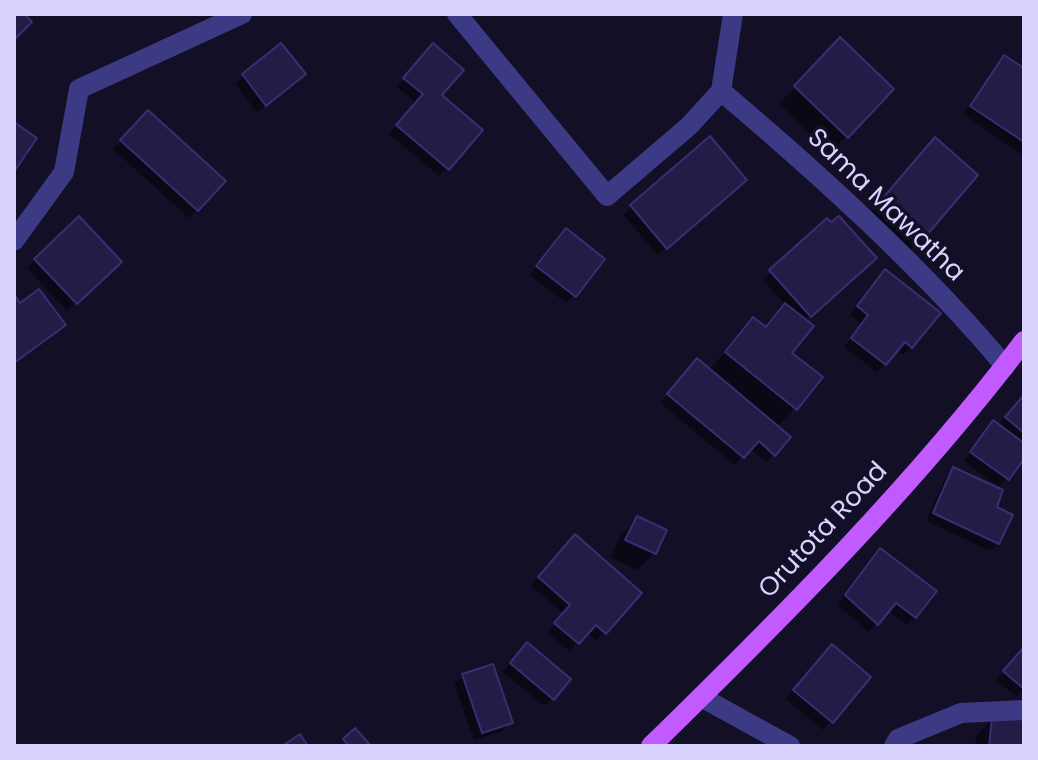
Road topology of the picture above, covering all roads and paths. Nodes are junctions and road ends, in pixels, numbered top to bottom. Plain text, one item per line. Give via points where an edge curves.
1 (242, 14) edge
2 (457, 14) edge
3 (733, 14) edge
4 (721, 91) junction
5 (14, 241) edge
6 (1024, 341) edge
7 (1005, 366) junction
8 (701, 697) junction
9 (1024, 710) edge
10 (651, 746) edge
11 (790, 746) edge
12 (894, 746) edge

1 - 5 street via 79,89 64,172
2 - 4 street via 607,196 689,126
3 - 4 street
4 - 7 street, Sama Mawatha via 839,193
6 - 7 main road, Orutota Road
7 - 8 main road, Orutota Road via 842,553
8 - 10 main road, Orutota Road
8 - 11 street
9 - 12 street via 961,713 898,739

